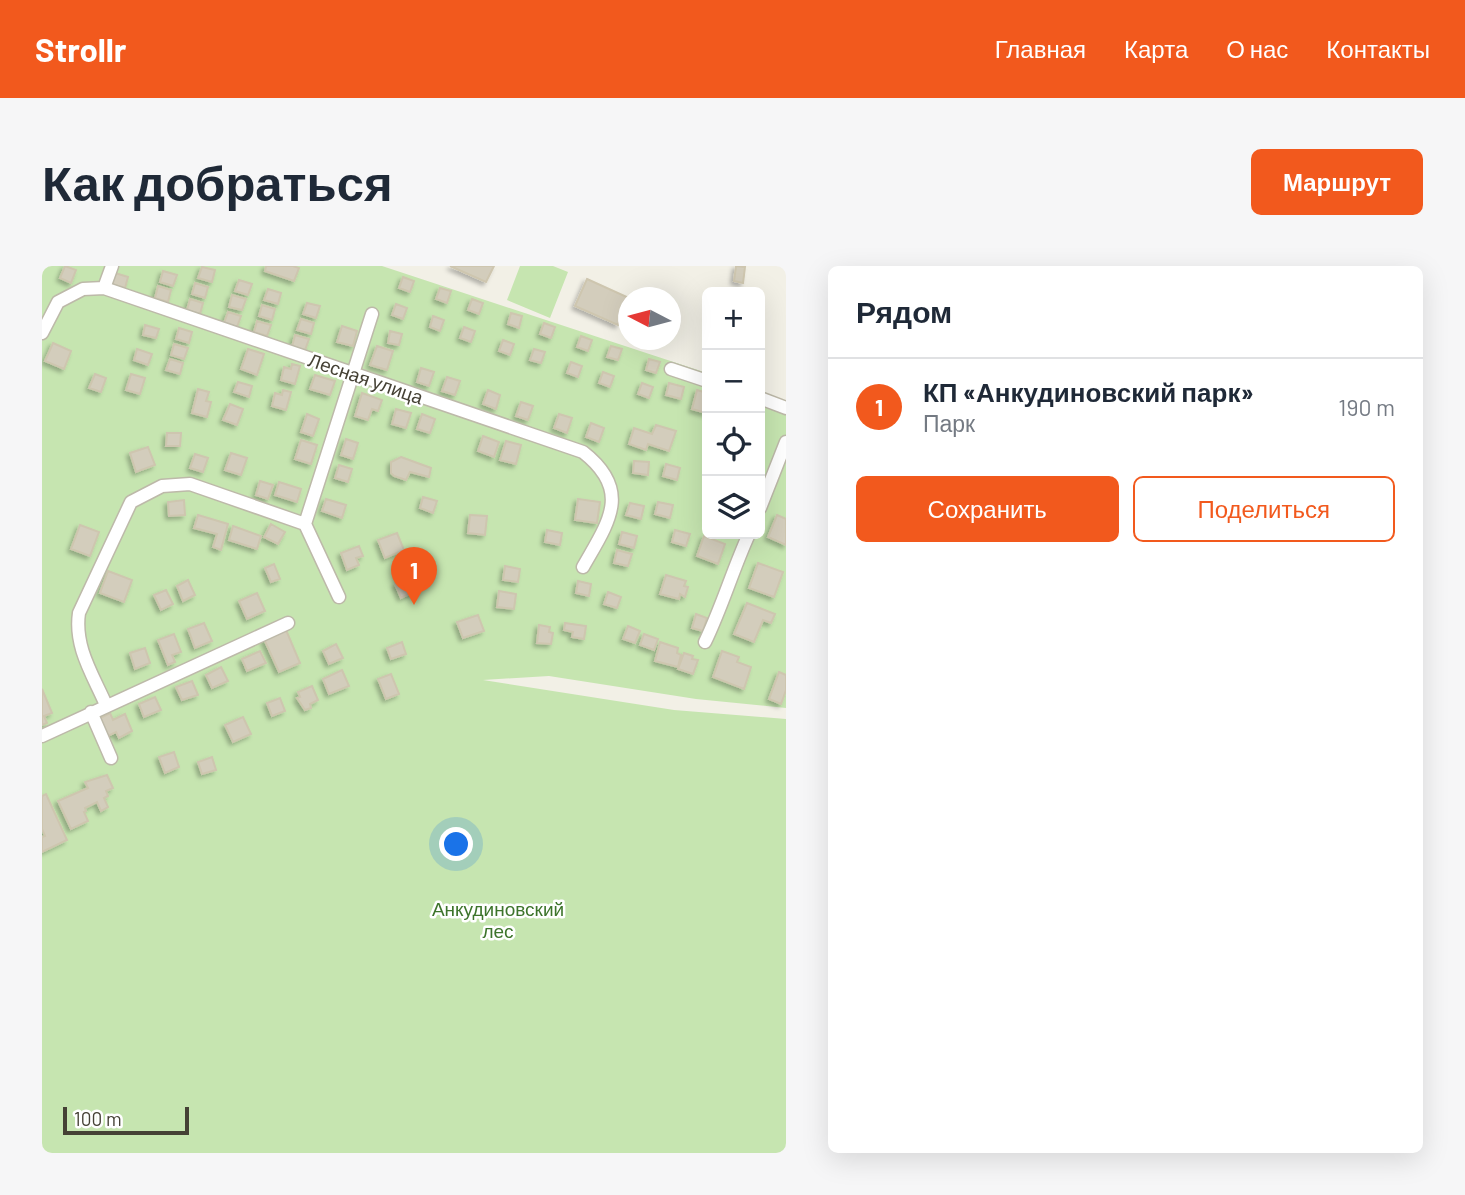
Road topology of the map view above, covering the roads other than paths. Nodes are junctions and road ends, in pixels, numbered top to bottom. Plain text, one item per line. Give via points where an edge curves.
1 (112, 266) edge
2 (104, 288) junction
3 (372, 314) dead end
4 (42, 333) edge
5 (671, 369) dead end
6 (353, 374) junction
7 (702, 379) edge
8 (765, 400) edge
9 (786, 408) edge
10 (786, 442) edge
11 (765, 495) edge
12 (305, 524) junction
13 (747, 539) edge
14 (583, 567) dead end
15 (339, 597) dead end
16 (288, 623) dead end
17 (705, 642) dead end
18 (106, 705) junction
19 (91, 712) junction
20 (42, 736) edge
21 (111, 758) dead end

1 - 2 street
2 - 4 street via 83,289 58,302
2 - 6 street, Лесная улица
3 - 6 street
5 - 7 street
6 - 12 street
6 - 14 street, Лесная улица via 583,452 598,464 612,493 609,521
8 - 9 street
10 - 11 street
12 - 15 street
12 - 18 street via 190,484 162,486 131,502 77,626 80,647
13 - 17 street
16 - 18 street
18 - 19 street
19 - 20 street
19 - 21 street

